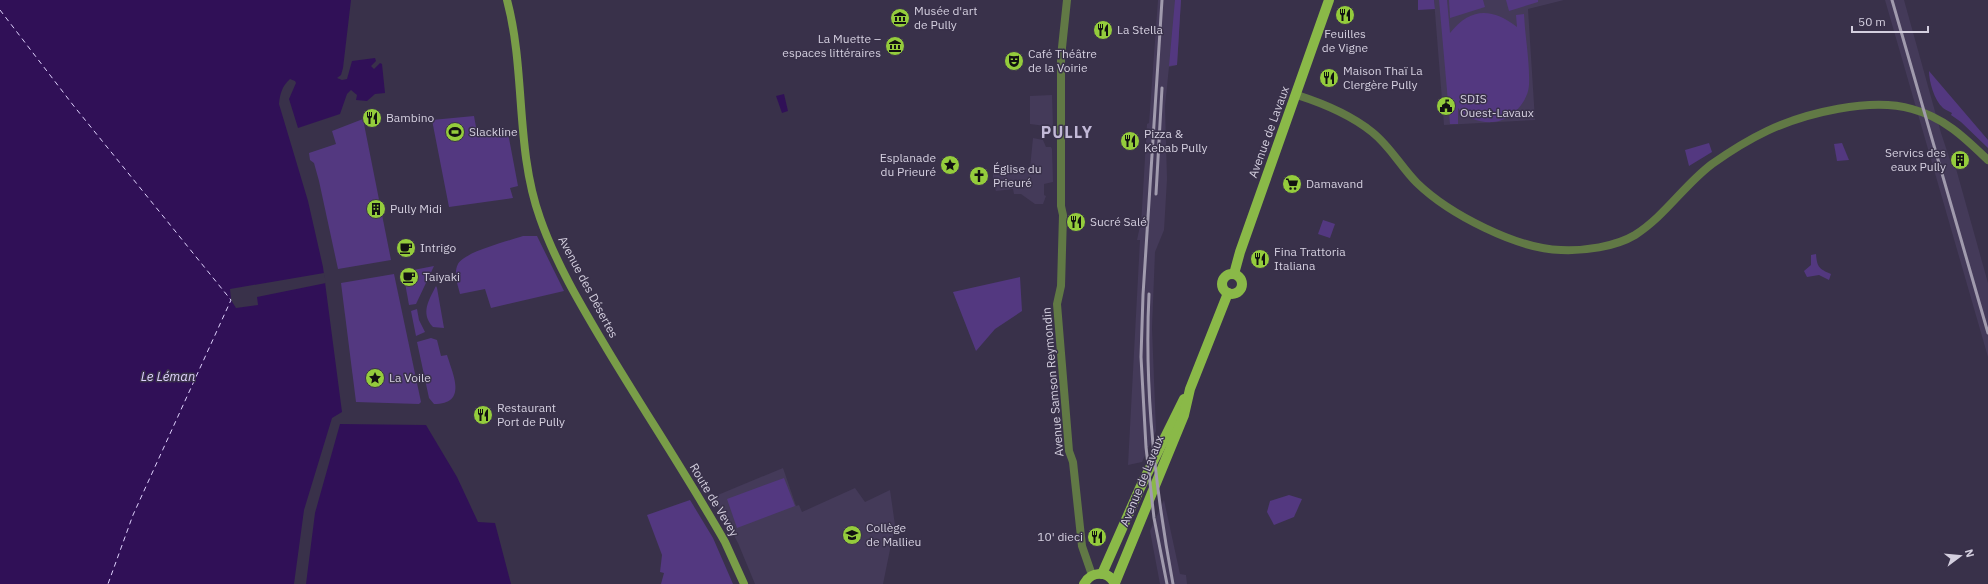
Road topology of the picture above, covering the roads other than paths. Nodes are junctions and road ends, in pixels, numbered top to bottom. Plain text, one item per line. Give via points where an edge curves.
1 (507, 0) edge
2 (1068, 0) edge
3 (1329, 0) edge
4 (1297, 95) junction
5 (1988, 160) edge
6 (1234, 274) junction
7 (1228, 293) junction
8 (1190, 388) junction
9 (658, 431) joint
10 (1102, 574) junction
11 (1092, 575) junction
12 (1115, 583) edge
13 (744, 584) edge
14 (1084, 584) edge

1 - 9 main road, Avenue des Désertes via 515,41 527,161 539,217 580,304
2 - 11 street, Avenue Samson Reymondin via 1061,57 1064,216 1061,286 1057,304 1069,451 1073,462 1082,546
3 - 4 main road, Avenue de Lavaux
4 - 5 street via 1318,102 1372,131 1424,188 1445,204 1511,240 1538,248 1562,250 1608,245 1634,235 1658,217 1693,180 1712,165 1768,131 1805,118 1863,106 1890,105 1928,115 1957,130
4 - 6 main road, Avenue de Lavaux
6 - 7 main road, Avenue de Lavaux via 1226,276 1222,282
6 - 7 main road via 1241,278 1242,288 1237,293
7 - 8 main road, Avenue de Lavaux
8 - 10 main road, Avenue de Lavaux via 1140,488
8 - 12 main road, Avenue de Lavaux via 1184,415
9 - 13 main road, Route de Vevey via 725,542
10 - 11 main road
10 - 12 main road via 1107,575
11 - 14 main road

